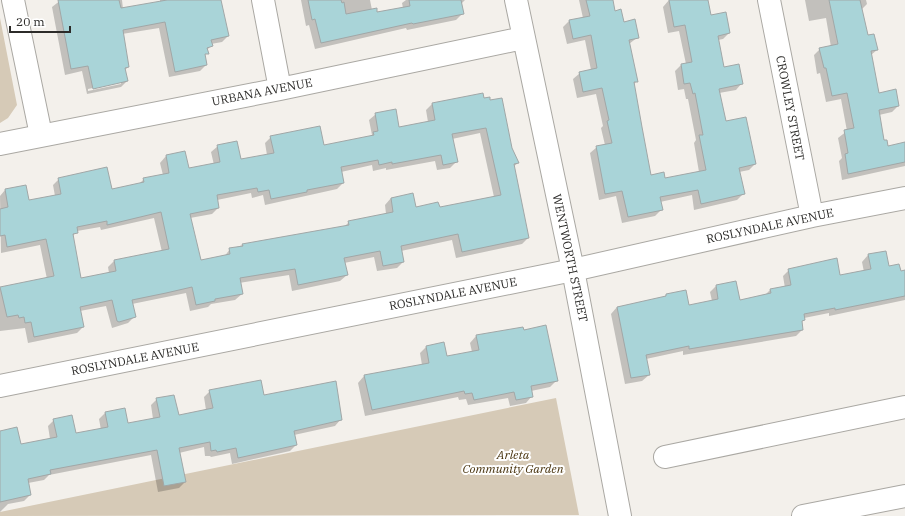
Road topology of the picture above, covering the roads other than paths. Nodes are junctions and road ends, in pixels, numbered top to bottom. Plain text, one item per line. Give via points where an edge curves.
1 (13, 0) edge
2 (263, 0) edge
3 (516, 0) edge
4 (768, 0) edge
5 (524, 38) junction
6 (280, 89) junction
7 (41, 136) junction
8 (0, 144) edge
9 (905, 198) edge
10 (812, 216) junction
11 (573, 270) junction
12 (0, 386) edge
13 (905, 407) edge
14 (665, 457) dead end
15 (905, 496) edge
16 (620, 516) edge
17 (803, 516) edge

1 - 7 street
2 - 6 street
3 - 5 street, WENTWORTH STREET
4 - 10 street, CROWLEY STREET
5 - 6 street, URBANA AVENUE
5 - 11 street, WENTWORTH STREET
6 - 7 street, URBANA AVENUE
7 - 8 street, URBANA AVENUE
9 - 10 street, ROSLYNDALE AVENUE
10 - 11 street, ROSLYNDALE AVENUE
11 - 12 street, ROSLYNDALE AVENUE
11 - 16 street, WENTWORTH STREET
13 - 14 street
15 - 17 street

